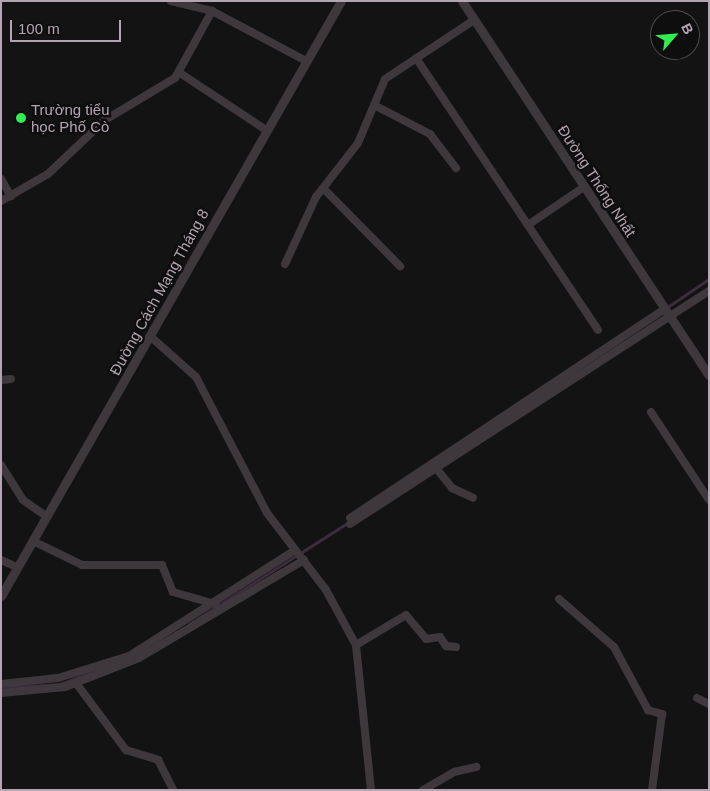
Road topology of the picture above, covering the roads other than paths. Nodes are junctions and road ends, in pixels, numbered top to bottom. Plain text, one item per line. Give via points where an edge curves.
1 (171, 1) edge
2 (341, 1) edge
3 (462, 1) edge
4 (212, 11) junction
5 (474, 20) junction
6 (416, 58) junction
7 (306, 61) junction
8 (180, 74) junction
9 (374, 105) junction
10 (266, 130) junction
11 (456, 168) dead end
12 (1, 179) edge
13 (584, 187) junction
14 (323, 188) junction
15 (11, 196) junction
16 (1, 201) edge
17 (528, 225) junction
18 (285, 264) dead end
19 (400, 266) dead end
20 (709, 291) edge
21 (668, 313) junction
22 (598, 330) dead end
23 (150, 336) junction
24 (707, 370) edge
25 (11, 379) dead end
26 (1, 380) edge
27 (651, 412) dead end
28 (1, 465) edge
29 (436, 468) junction
30 (473, 498) dead end
31 (709, 500) edge
32 (46, 516) junction
33 (33, 541) junction
34 (299, 555) junction
35 (1, 560) edge
36 (17, 567) junction
37 (1, 596) edge
38 (559, 599) dead end
39 (215, 604) junction
40 (356, 645) junction
41 (456, 647) dead end
42 (76, 683) junction
43 (1, 684) edge
44 (1, 693) edge
45 (696, 698) dead end
46 (709, 704) edge
47 (476, 767) dead end
48 (172, 790) edge
49 (371, 790) edge
50 (423, 790) edge
51 (652, 790) edge

1 - 4 street
2 - 7 street, Đường Cách Mạng Tháng 8
3 - 5 street, Đường Thống Nhất
4 - 7 street
4 - 8 street
5 - 6 street
5 - 13 street, Đường Thống Nhất
6 - 9 street via 385,79
6 - 17 street
7 - 10 street, Đường Cách Mạng Tháng 8
8 - 10 street
8 - 15 street via 105,120 48,174
9 - 11 street via 430,134
9 - 14 street via 358,143
10 - 23 street, Đường Cách Mạng Tháng 8
12 - 15 street
13 - 17 street
13 - 21 street, Đường Thống Nhất
14 - 18 street
14 - 19 street
15 - 16 street
17 - 22 street
20 - 21 street
21 - 24 street, Đường Thống Nhất
21 - 29 street
21 - 29 street via 349,522
23 - 32 street, Đường Cách Mạng Tháng 8
23 - 34 street via 196,377 249,484
25 - 26 street
27 - 31 street
28 - 32 street via 23,500
29 - 30 street via 452,488
32 - 33 street, Đường Cách Mạng Tháng 8
33 - 36 street, Đường Cách Mạng Tháng 8
33 - 39 street via 82,565 162,565 173,592
34 - 39 street
34 - 40 street via 330,597
34 - 42 street via 147,655
35 - 36 street
36 - 37 street, Đường Cách Mạng Tháng 8
38 - 51 street via 614,647 648,710 662,714
39 - 43 street via 129,656 58,678
40 - 41 street via 406,615 426,639 440,638 446,646
40 - 49 street
42 - 44 street
42 - 48 street via 126,750 158,760
45 - 46 street
47 - 50 street via 454,772

